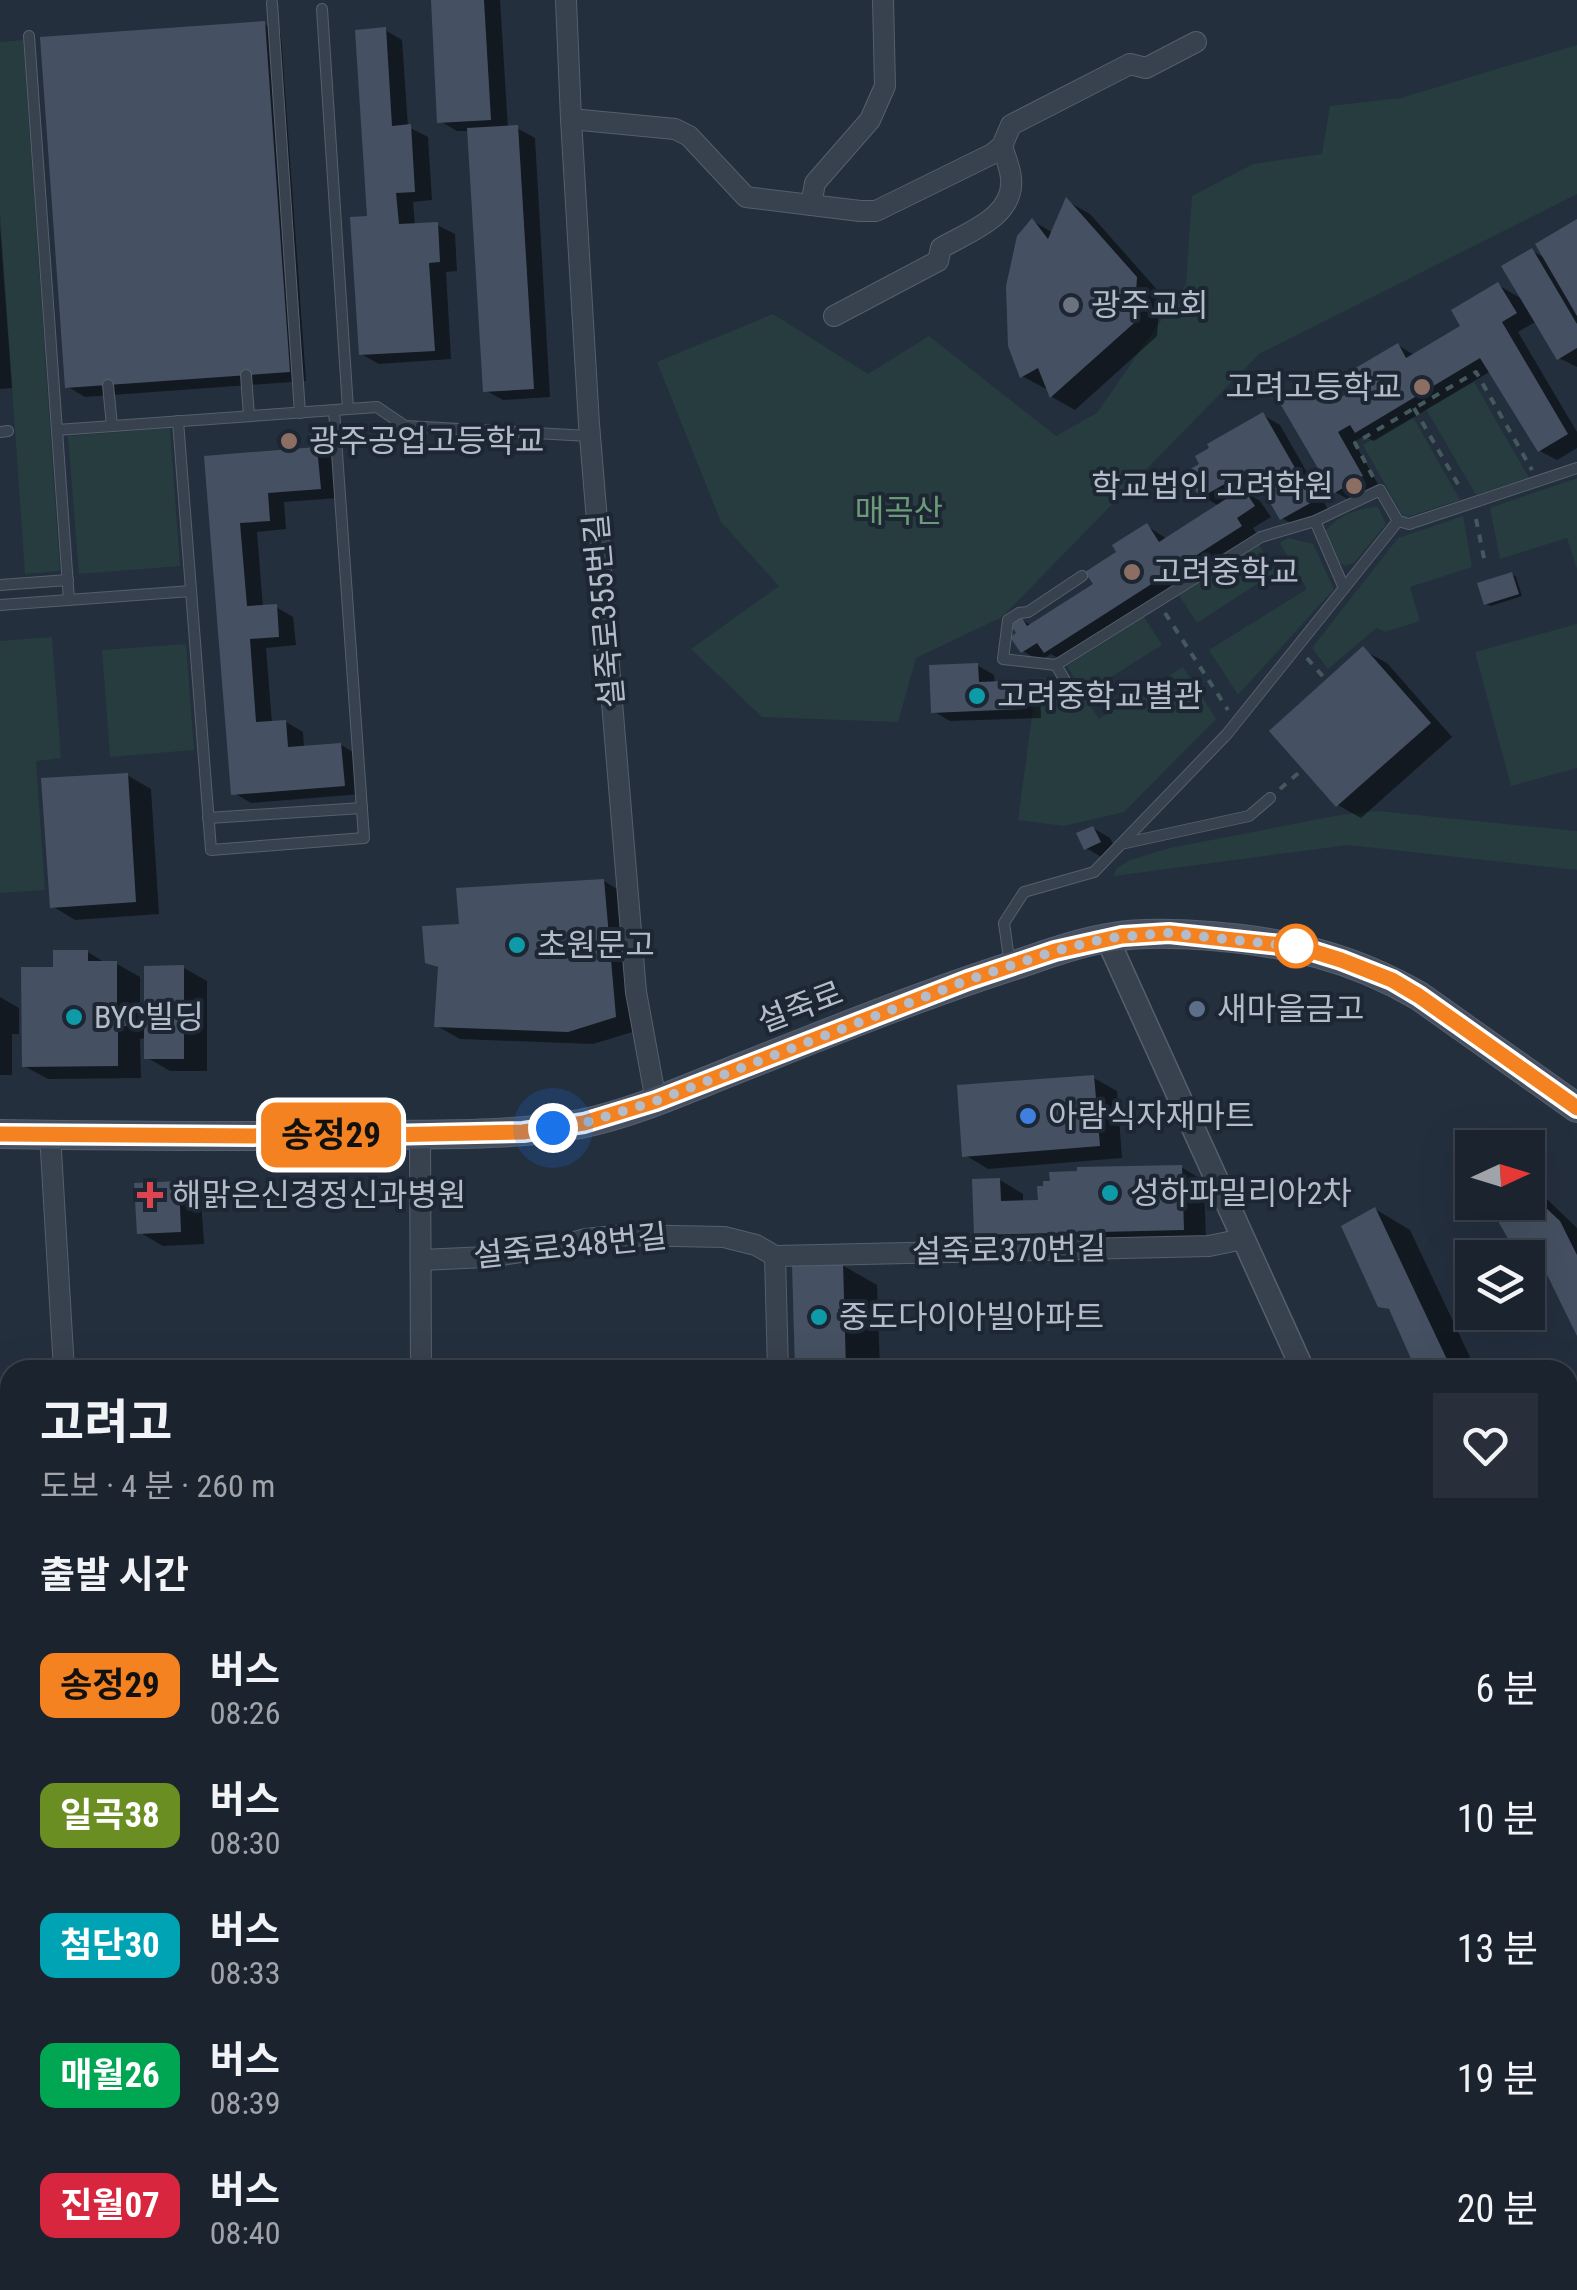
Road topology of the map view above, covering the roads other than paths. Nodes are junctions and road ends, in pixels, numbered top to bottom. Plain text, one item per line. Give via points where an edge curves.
1 (566, 0) edge
2 (883, 0) edge
3 (272, 3) dead end
4 (322, 9) dead end
5 (29, 36) dead end
6 (1196, 42) dead end
7 (571, 119) junction
8 (1002, 146) junction
9 (811, 205) junction
10 (834, 316) dead end
11 (246, 375) dead end
12 (108, 385) dead end
13 (348, 409) junction
14 (334, 410) junction
15 (300, 412) junction
16 (249, 416) junction
17 (178, 421) junction
18 (112, 426) junction
19 (57, 430) junction
20 (590, 436) junction
21 (1577, 468) edge
22 (1315, 521) junction
23 (1398, 521) junction
24 (1082, 576) dead end
25 (68, 580) junction
26 (0, 585) edge
27 (1344, 588) junction
28 (191, 591) junction
29 (69, 600) junction
30 (0, 605) edge
31 (1056, 666) junction
32 (1074, 694) dead end
33 (1270, 798) road end
34 (362, 808) junction
35 (208, 818) junction
36 (1121, 844) junction
37 (1108, 938) junction
38 (1010, 966) junction
39 (656, 1101) junction
40 (1577, 1108) edge
41 (0, 1134) edge
42 (50, 1134) junction
43 (420, 1134) junction
44 (1242, 1239) junction
45 (775, 1256) junction
46 (420, 1260) junction
47 (63, 1360) edge
48 (421, 1360) edge
49 (778, 1360) edge
50 (1299, 1360) edge

1 - 7 street, 설죽로355번길
2 - 9 street via 885,86 870,120 815,183
3 - 15 lane
4 - 13 lane
5 - 19 lane
6 - 8 street via 1146,68 1130,64 1011,125
7 - 9 street via 675,130 689,136 746,198
7 - 20 street, 설죽로355번길
8 - 9 street via 876,210
8 - 10 street via 1011,178 1000,212 940,248 938,261
11 - 16 lane
12 - 18 lane
13 - 14 lane
13 - 20 lane via 377,407 405,426
14 - 15 lane
14 - 34 lane
15 - 16 lane
16 - 17 lane
17 - 18 lane
17 - 28 lane
18 - 19 lane
19 - 25 lane
20 - 39 street, 설죽로355번길 via 636,992
21 - 23 lane via 1409,524
22 - 23 lane via 1380,490
22 - 27 lane
22 - 31 lane via 1260,537
23 - 27 lane
24 - 31 lane via 1008,620 1003,659
25 - 26 lane
25 - 29 lane
27 - 36 lane via 1236,722
28 - 29 lane
28 - 35 lane
29 - 30 lane
31 - 32 lane
33 - 36 lane via 1249,816
34 - 35 lane
34 - 35 lane via 364,838 211,850
36 - 38 lane via 1094,872 1024,892 1004,923
37 - 38 main road, 설죽로
37 - 40 main road, 설죽로 via 1224,937 1341,960 1419,996
37 - 44 street
38 - 39 main road, 설죽로
39 - 43 main road, 설죽로 via 553,1128
41 - 42 main road, 설죽로
42 - 43 main road, 설죽로
42 - 47 street
43 - 46 street
44 - 45 street, 설죽로370번길 via 1209,1246
44 - 50 street
45 - 46 street, 설죽로348번길 via 724,1237 624,1234 487,1257
45 - 49 street
46 - 48 street

